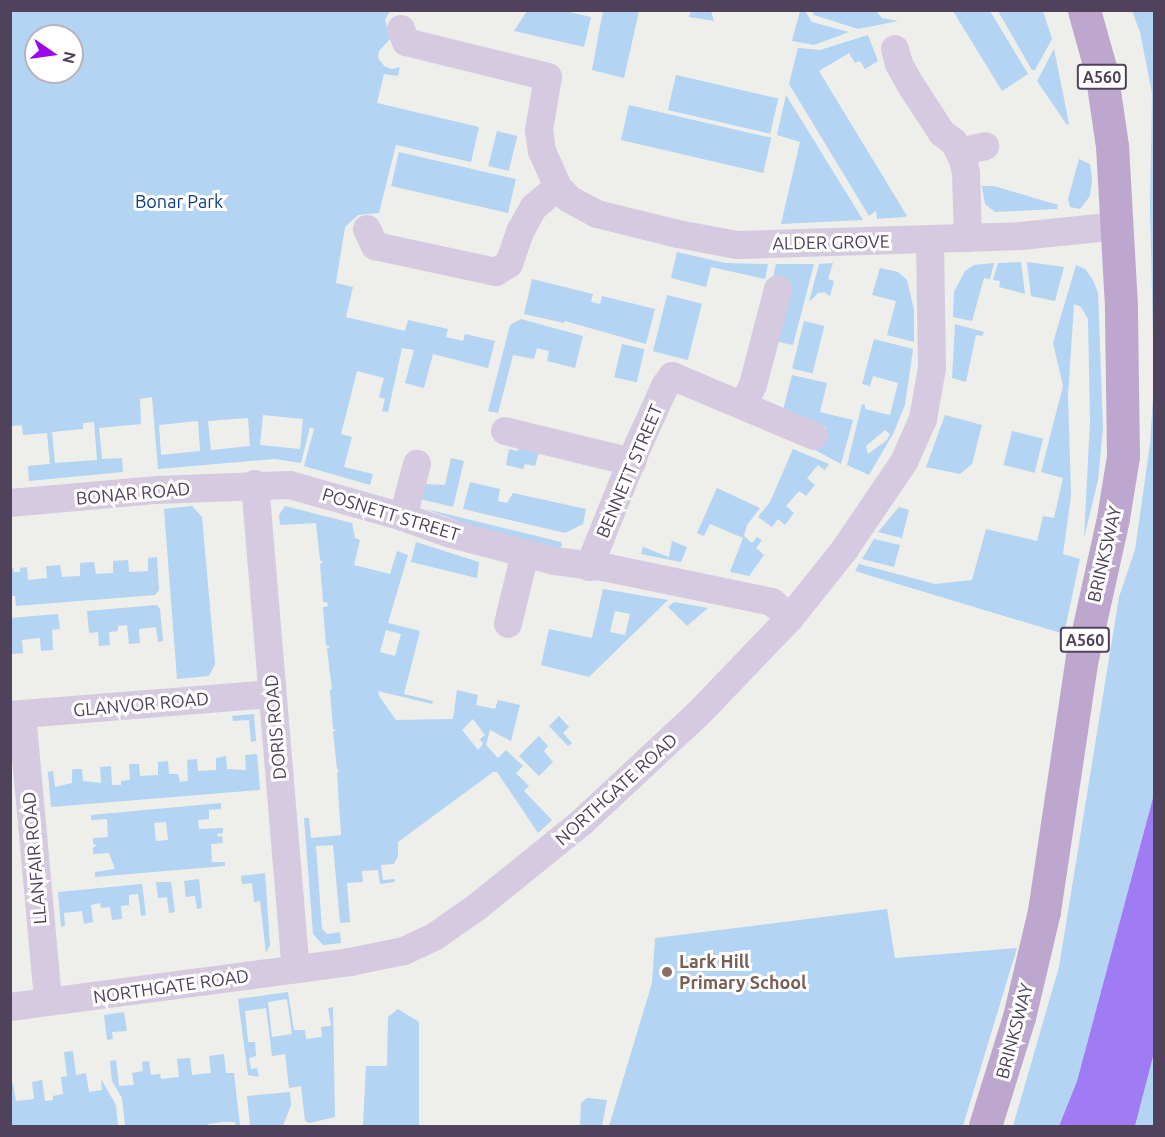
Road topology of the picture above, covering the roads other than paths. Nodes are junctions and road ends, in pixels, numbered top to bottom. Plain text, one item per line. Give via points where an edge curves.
1 (1084, 10) edge
2 (401, 41) dead end
3 (895, 49) dead end
4 (558, 187) junction
5 (1117, 226) junction
6 (968, 238) junction
7 (930, 240) junction
8 (368, 244) dead end
9 (778, 289) dead end
10 (742, 405) junction
11 (505, 431) dead end
12 (814, 436) dead end
13 (632, 462) junction
14 (417, 464) dead end
15 (255, 484) junction
16 (10, 503) edge
17 (403, 517) junction
18 (525, 553) junction
19 (589, 567) junction
20 (790, 618) junction
21 (507, 624) dead end
22 (272, 694) junction
23 (16, 714) edge
24 (296, 969) junction
25 (48, 1002) junction
26 (10, 1007) edge
27 (985, 1126) edge

1 - 5 main road, BRINKSWAY / A560 via 1101,71 1112,146
2 - 4 street via 549,77 539,140
3 - 6 street via 900,66 942,134 972,149 966,173
4 - 7 street, ALDER GROVE via 571,201 597,214 720,243
4 - 8 street via 534,207 509,264 496,272
5 - 6 street, ALDER GROVE
5 - 27 main road, BRINKSWAY / A560 via 1125,428 1120,480 1082,658 1044,911 1019,1017
6 - 7 street, ALDER GROVE
7 - 20 street, NORTHGATE ROAD via 932,368 918,433 887,490
9 - 10 street via 753,385
10 - 12 street
10 - 13 street, BENNETT STREET via 672,376
11 - 13 street
13 - 19 street, BENNETT STREET
14 - 17 street
15 - 16 street, BONAR ROAD
15 - 17 street, POSNETT STREET via 290,484
15 - 22 street, DORIS ROAD
17 - 18 street, POSNETT STREET
18 - 19 street, POSNETT STREET
18 - 21 street
19 - 20 street, POSNETT STREET via 772,602
20 - 24 street, NORTHGATE ROAD via 628,781 477,907 404,951
22 - 23 street, GLANVOR ROAD
22 - 24 street, DORIS ROAD
23 - 25 street, LLANFAIR ROAD
24 - 25 street, NORTHGATE ROAD
25 - 26 street, NORTHGATE ROAD

